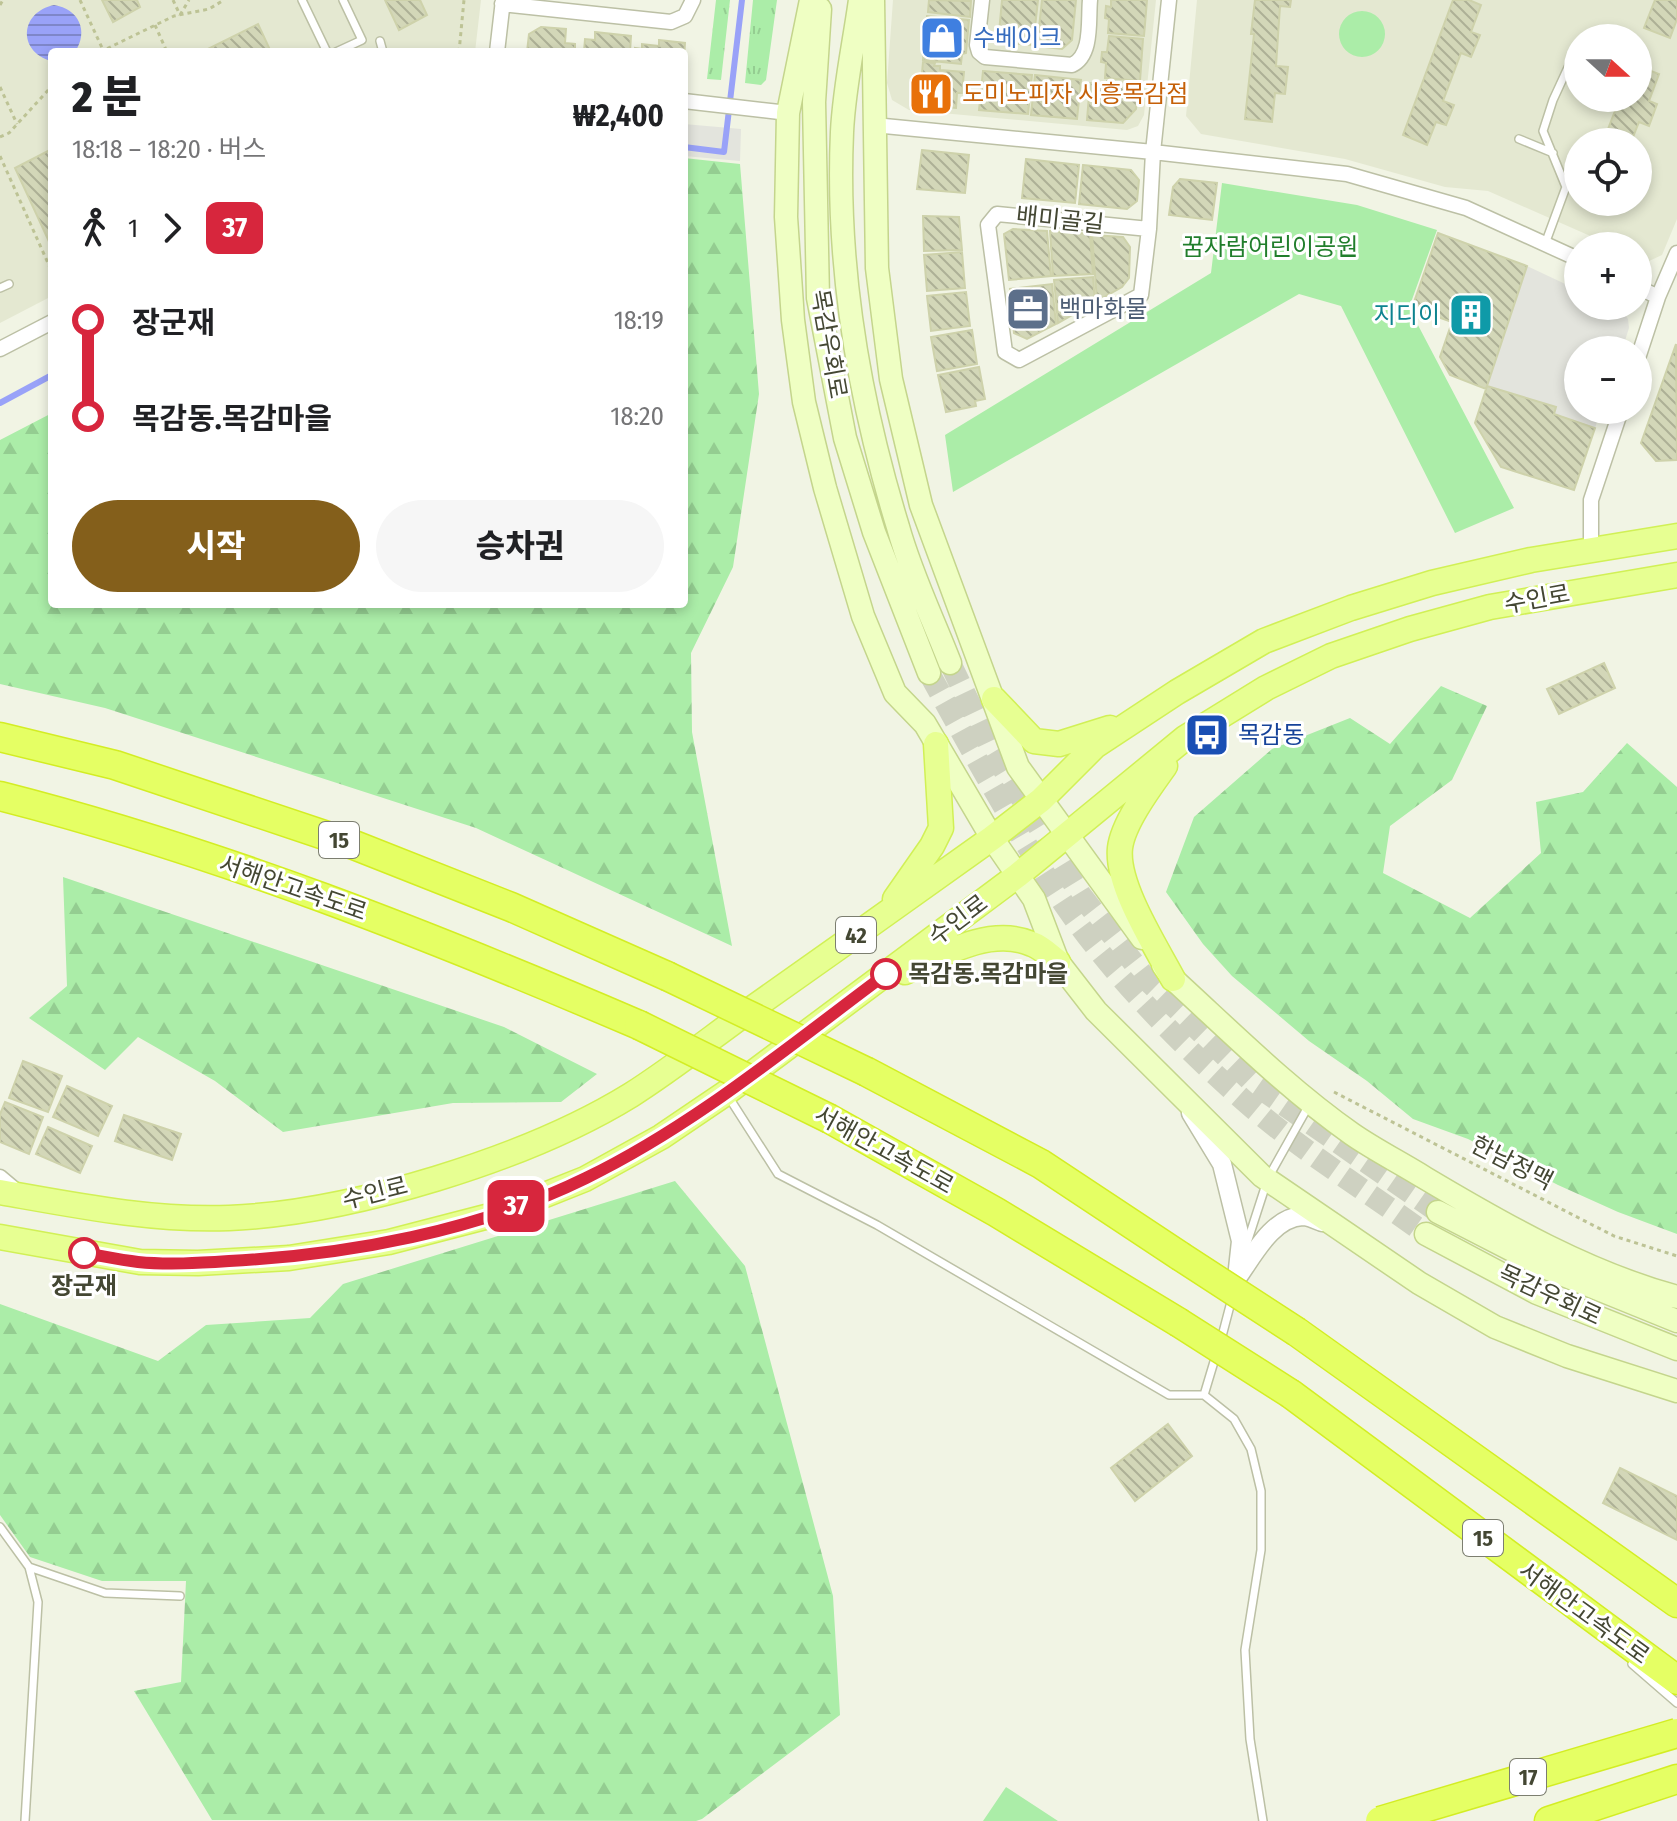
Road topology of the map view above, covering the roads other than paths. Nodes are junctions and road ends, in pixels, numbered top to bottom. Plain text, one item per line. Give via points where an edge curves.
1 (302, 0) edge
2 (343, 0) edge
3 (693, 0) edge
4 (811, 0) edge
5 (821, 0) edge
6 (860, 0) edge
7 (873, 0) edge
8 (982, 0) edge
9 (1090, 0) edge
10 (1169, 0) edge
11 (502, 2) edge
12 (582, 6) edge
13 (380, 41) dead end
14 (325, 48) edge
15 (345, 48) edge
16 (382, 48) edge
17 (497, 48) edge
18 (1564, 76) edge
19 (688, 101) edge
20 (788, 113) junction
21 (874, 125) junction
22 (1519, 139) dead end
23 (1153, 152) junction
24 (1553, 153) junction
25 (1149, 229) junction
26 (1545, 244) junction
27 (1564, 253) edge
28 (1677, 253) edge
29 (9, 284) dead end
30 (0, 288) edge
31 (1652, 294) edge
32 (1658, 297) junction
33 (48, 324) edge
34 (1645, 336) edge
35 (0, 349) edge
36 (1616, 424) edge
37 (1677, 536) edge
38 (1591, 550) junction
39 (1677, 575) edge
40 (950, 663) tunnel mouth
41 (929, 673) tunnel mouth
42 (994, 699) junction
43 (1135, 720) junction
44 (0, 737) edge
45 (1185, 738) junction
46 (936, 744) junction
47 (0, 796) edge
48 (1041, 800) junction
49 (1067, 836) junction
50 (992, 838) junction
51 (1018, 875) junction
52 (884, 915) junction
53 (1058, 962) junction
54 (1173, 979) junction
55 (863, 991) junction
56 (726, 1093) junction
57 (1183, 1100) junction
58 (1311, 1102) junction
59 (0, 1177) edge
60 (1268, 1178) junction
61 (11, 1194) edge
62 (1438, 1212) tunnel mouth
63 (1340, 1228) junction
64 (1426, 1234) tunnel mouth
65 (0, 1237) edge
66 (1237, 1278) junction
67 (1677, 1297) edge
68 (1677, 1321) edge
69 (1677, 1349) edge
70 (1677, 1391) edge
71 (1204, 1395) junction
72 (0, 1527) edge
73 (29, 1567) junction
74 (1541, 1582) junction
75 (180, 1596) dead end
76 (1677, 1603) edge
77 (1598, 1633) dead end
78 (1620, 1653) dead end
79 (1677, 1680) edge
80 (1677, 1703) edge
81 (1677, 1733) edge
82 (1677, 1779) edge
83 (25, 1821) edge
84 (1263, 1821) edge
85 (1380, 1821) edge
86 (1549, 1821) edge

1 - 14 lane
2 - 15 lane via 362,40
3 - 12 street via 685,16 671,22
4 - 20 main road
5 - 41 main road, 목감우회로 via 814,102 818,298 845,438 874,532
6 - 40 main road, 목감우회로 via 842,128 840,184 849,309 860,381 898,529
7 - 21 main road
8 - 9 street via 977,45 985,57 1072,65 1085,53
10 - 23 street, 배미골길
11 - 12 street
11 - 17 street
13 - 16 lane
18 - 24 lane via 1543,131
19 - 20 street
20 - 46 main road via 786,217 807,416 863,616 895,693
21 - 23 street
21 - 42 main road via 877,268 891,379 921,505
22 - 24 lane
23 - 25 street, 배미골길
23 - 26 street via 1347,174 1466,208
24 - 26 lane via 1566,187
25 - 25 street, 배미골길 via 1141,295 1019,360 1005,352 988,225 997,214
26 - 27 street
28 - 32 street
29 - 30 lane
31 - 32 street
32 - 34 street
33 - 35 street
36 - 38 street via 1591,500
37 - 38 main road, 수인로 / 42
38 - 43 main road, 수인로 / 42 via 1432,583 1351,608 1264,641
39 - 45 main road, 수인로 / 42 via 1490,607 1410,629 1331,656
42 - 43 main road via 1034,741 1059,744
42 - 48 main road via 1018,767
43 - 48 main road, 수인로 / 42 via 1095,746
44 - 76 highway, 15, bridge via 115,765 354,845 667,976 867,1072 1041,1164 1297,1332
45 - 49 main road, 수인로 / 42
45 - 54 main road via 1140,801 1120,845 1121,876
46 - 50 main road
46 - 52 main road via 941,828
47 - 74 highway, 서해안고속도로 / 15, bridge via 82,817 321,896 480,957 639,1025 830,1119 996,1212 1291,1394
48 - 49 main road
48 - 50 main road, 수인로 / 42
49 - 51 main road, 수인로 / 42
49 - 54 main road
50 - 51 main road
50 - 52 main road, 수인로 / 42
51 - 53 main road via 1034,899
51 - 55 main road, 수인로 / 42
52 - 61 main road, 수인로 / 42 via 631,1095 557,1133 469,1167 376,1195 289,1213 227,1218 77,1206
53 - 55 main road via 1031,943 1002,938 968,944
53 - 57 main road via 1096,1011
54 - 58 main road
55 - 56 main road, 수인로 / 42
56 - 65 main road, 수인로 / 42 via 585,1179 497,1214 389,1242 289,1258 140,1262
56 - 71 lane via 778,1174 877,1225 1169,1395
57 - 60 main road via 1250,1167
57 - 66 street via 1222,1164 1241,1241
58 - 60 lane
58 - 67 main road via 1466,1203 1603,1271
59 - 61 street
60 - 63 main road
60 - 66 lane
62 - 68 main road, 목감우회로 via 1549,1269
63 - 66 street via 1304,1216 1279,1226
63 - 70 main road via 1495,1327
64 - 69 main road, 목감우회로 via 1537,1293
66 - 71 lane
71 - 84 lane via 1234,1419 1251,1449 1261,1491 1261,1550 1245,1650 1250,1739
72 - 73 lane
73 - 75 lane via 105,1593
73 - 83 lane via 38,1602
74 - 77 lane
74 - 79 highway, 서해안고속도로 / 15
78 - 80 lane
81 - 85 highway, 17, bridge
82 - 86 highway, 17

